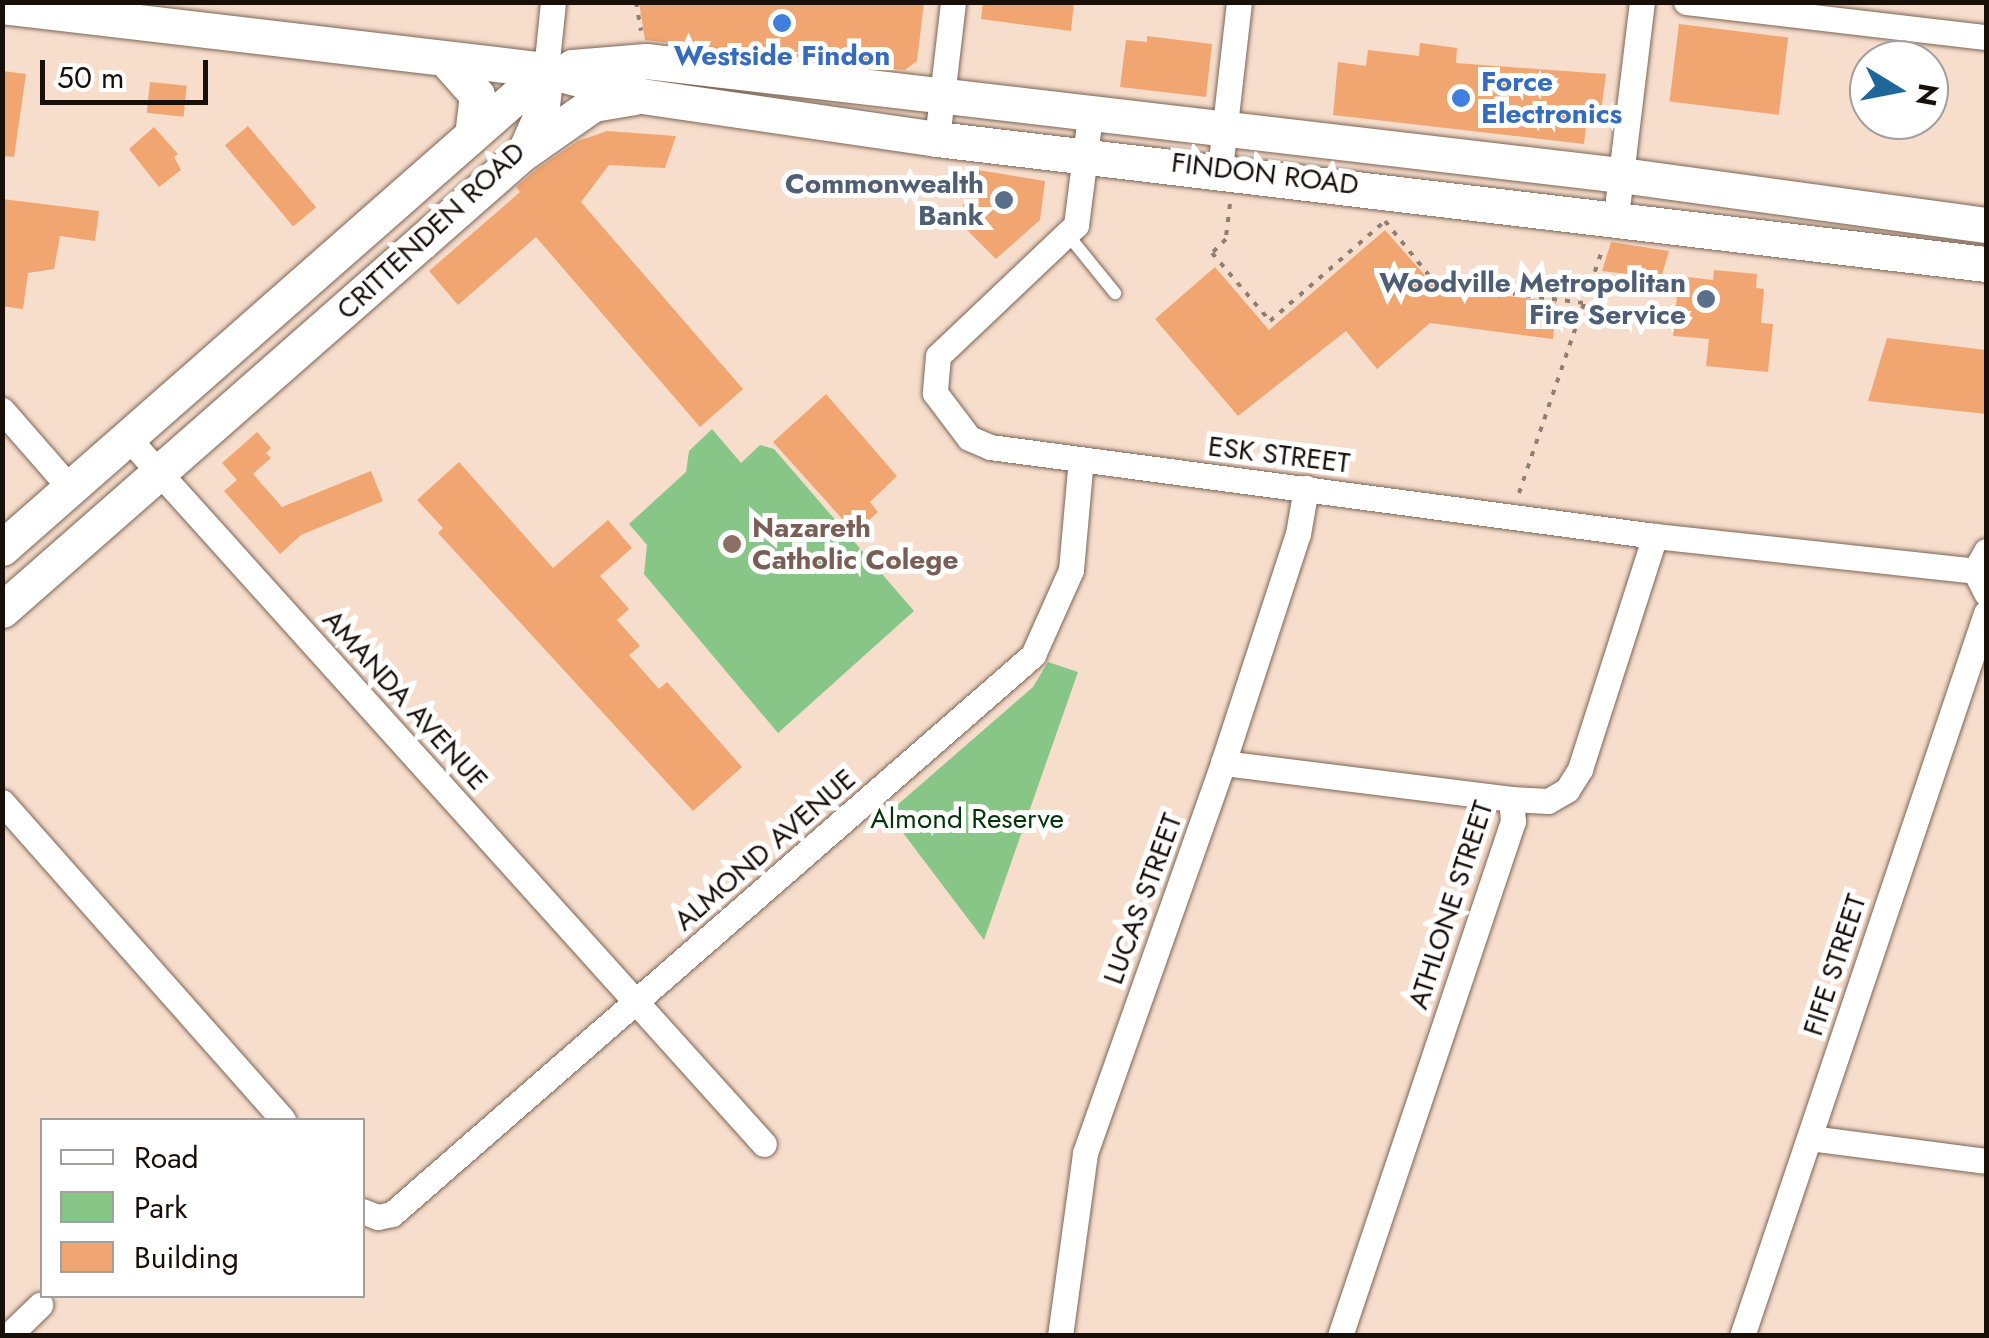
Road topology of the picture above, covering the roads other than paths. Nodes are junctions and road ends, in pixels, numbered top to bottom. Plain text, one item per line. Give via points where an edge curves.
1 (553, 2) edge
2 (953, 2) edge
3 (1239, 2) edge
4 (1642, 2) edge
5 (1686, 2) edge
6 (2, 6) edge
7 (95, 10) edge
8 (1986, 37) edge
9 (446, 59) junction
10 (546, 70) junction
11 (816, 83) junction
12 (639, 96) junction
13 (942, 100) junction
14 (785, 114) junction
15 (1090, 116) junction
16 (1224, 132) junction
17 (472, 134) junction
18 (937, 139) junction
19 (525, 151) junction
20 (1086, 153) junction
21 (1622, 175) junction
22 (1226, 179) junction
23 (1720, 188) junction
24 (1612, 224) junction
25 (1986, 225) edge
26 (1712, 227) junction
27 (1068, 235) junction
28 (1986, 264) edge
29 (1114, 293) dead end
30 (2, 410) edge
31 (128, 438) junction
32 (1081, 459) junction
33 (160, 474) junction
34 (1306, 488) junction
35 (71, 489) junction
36 (1655, 536) junction
37 (2, 548) edge
38 (1983, 572) edge
39 (2, 610) edge
40 (1986, 613) edge
41 (1223, 762) junction
42 (1511, 799) junction
43 (2, 802) edge
44 (636, 1003) junction
45 (281, 1118) edge
46 (1810, 1138) junction
47 (764, 1144) dead end
48 (1986, 1160) edge
49 (370, 1214) edge
50 (40, 1305) dead end
51 (8, 1336) edge
52 (1060, 1336) edge
53 (1340, 1336) edge
54 (1742, 1336) edge

1 - 10 street
2 - 13 street
3 - 16 street
4 - 21 street
5 - 8 street
6 - 7 main road, FINDON ROAD
7 - 9 main road, FINDON ROAD
9 - 10 main road, FINDON ROAD
9 - 17 main road via 477,95
10 - 11 main road, FINDON ROAD via 646,61
10 - 12 main road, FINDON ROAD
10 - 17 main road, CRITTENDEN ROAD
10 - 19 main road, CRITTENDEN ROAD via 542,115
11 - 13 main road, FINDON ROAD
11 - 14 main road
12 - 14 main road, FINDON ROAD
12 - 19 main road via 593,104
13 - 15 main road, FINDON ROAD
13 - 18 street
14 - 18 main road, FINDON ROAD
15 - 16 main road, FINDON ROAD
15 - 20 street
16 - 21 main road, FINDON ROAD
16 - 22 street
17 - 31 main road, CRITTENDEN ROAD
18 - 20 main road, FINDON ROAD
19 - 33 main road, CRITTENDEN ROAD
20 - 22 main road, FINDON ROAD
20 - 27 street via 1076,224
21 - 23 main road, FINDON ROAD
21 - 24 street
22 - 24 main road, FINDON ROAD
23 - 25 main road, FINDON ROAD
23 - 26 lane
24 - 26 main road, FINDON ROAD
26 - 28 main road, FINDON ROAD
27 - 29 lane
27 - 32 street, ESK STREET via 947,345 938,356 934,393 969,438
30 - 35 street
31 - 33 street, AMANDA AVENUE
31 - 35 main road, CRITTENDEN ROAD
32 - 34 street, ESK STREET
32 - 44 street, ALMOND AVENUE via 1071,570 1033,654
33 - 39 main road, CRITTENDEN ROAD
33 - 44 street, AMANDA AVENUE
34 - 36 street, ESK STREET
34 - 41 street, LUCAS STREET via 1298,534
35 - 37 main road, CRITTENDEN ROAD
36 - 38 street, ESK STREET
36 - 42 street, ATHLONE STREET via 1580,770 1567,790 1548,800
40 - 46 street, FIFE STREET
41 - 42 street
41 - 52 street, LUCAS STREET via 1085,1153
42 - 53 street, ATHLONE STREET via 1513,821
43 - 45 street
44 - 47 street, AMANDA AVENUE
44 - 49 street, ALMOND AVENUE via 392,1214
46 - 48 street
46 - 54 street, FIFE STREET
50 - 51 street

